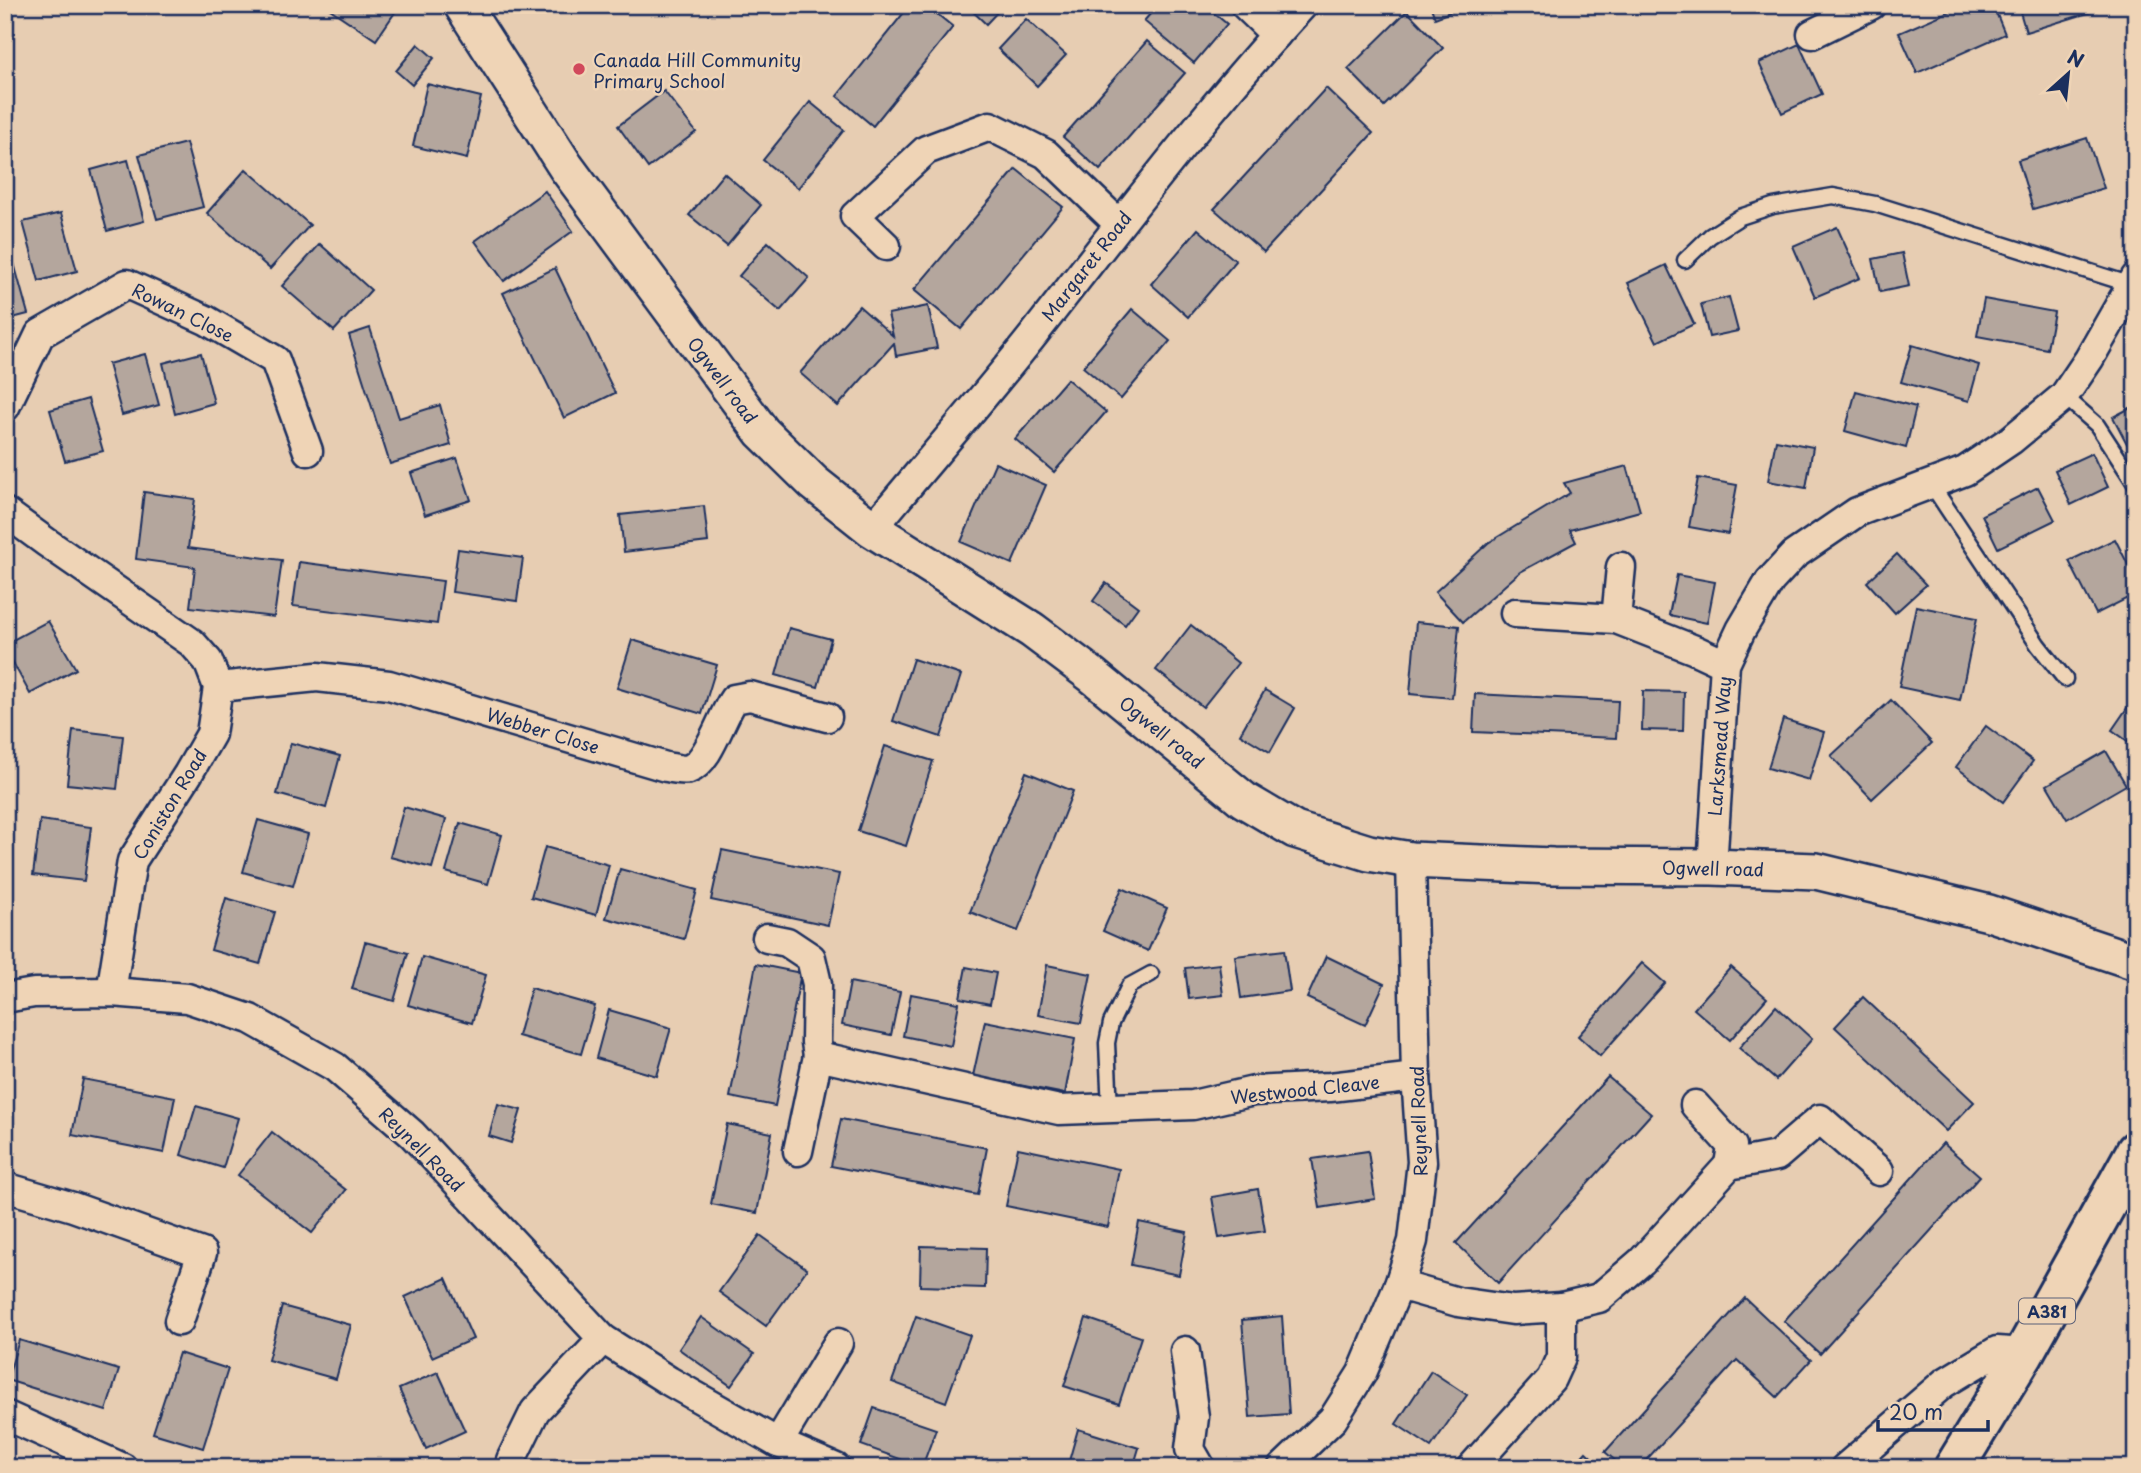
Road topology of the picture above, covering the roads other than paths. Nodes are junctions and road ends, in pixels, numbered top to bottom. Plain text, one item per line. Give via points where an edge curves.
1 (462, 5) edge
2 (1245, 5) edge
3 (1303, 5) edge
4 (1871, 5) edge
5 (1812, 34) dead end
6 (1276, 35) junction
7 (1118, 223) junction
8 (886, 246) dead end
9 (1685, 260) dead end
10 (2135, 283) edge
11 (2064, 396) junction
12 (5, 407) edge
13 (308, 451) dead end
14 (1931, 484) junction
15 (2136, 485) edge
16 (5, 512) edge
17 (872, 529) junction
18 (1621, 567) dead end
19 (1515, 613) dead end
20 (1616, 619) junction
21 (1725, 664) junction
22 (2065, 679) dead end
23 (218, 687) junction
24 (827, 717) dead end
25 (1411, 860) junction
26 (1712, 867) junction
27 (767, 939) dead end
28 (2136, 962) edge
29 (1151, 974) dead end
30 (111, 992) junction
31 (5, 998) edge
32 (818, 1056) junction
33 (1416, 1077) junction
34 (1695, 1105) dead end
35 (1110, 1110) junction
36 (798, 1151) dead end
37 (2136, 1151) edge
38 (1728, 1165) junction
39 (1879, 1171) dead end
40 (5, 1187) edge
41 (1399, 1285) junction
42 (1561, 1307) junction
43 (179, 1321) dead end
44 (603, 1339) junction
45 (838, 1343) dead end
46 (1185, 1352) dead end
47 (2024, 1353) junction
48 (5, 1415) edge
49 (778, 1443) junction
50 (122, 1468) edge
51 (512, 1468) edge
52 (836, 1468) edge
53 (1201, 1468) edge
54 (1282, 1468) edge
55 (1471, 1468) edge
56 (1845, 1468) edge
57 (1954, 1468) edge

1 - 17 street, Ogwell road via 566,167 762,432 814,483
2 - 6 street
3 - 6 street, Margaret Road
4 - 5 street
6 - 7 street, Margaret Road
7 - 8 street via 1046,154 990,126 926,149 855,216
7 - 17 street, Margaret Road via 1033,335
9 - 10 lane via 1710,236 1740,217 1833,196 1875,204
10 - 11 street, Larksmead Way
11 - 14 street, Larksmead Way via 1965,471
11 - 15 lane via 2098,425
12 - 13 street, Rowan Close via 40,334 127,284 206,320 275,360
14 - 21 street, Larksmead Way via 1857,512 1794,555 1770,581
14 - 22 lane
16 - 23 street via 192,643 208,661
17 - 25 street, Ogwell road via 1032,630 1244,800 1295,830 1369,853
18 - 20 street
19 - 20 street
20 - 21 street
21 - 26 street, Larksmead Way
23 - 24 street, Webber Close via 317,677 389,685 687,770 702,761 734,699 750,696
23 - 30 street, Coniston Road via 211,734 132,861
25 - 26 street, Ogwell road
25 - 33 street, Reynell Road
26 - 28 street, Ogwell road via 1816,871 1989,913
27 - 32 street via 787,942 811,958 817,984
29 - 35 lane via 1129,986 1111,1023 1107,1042
30 - 31 street, Reynell Road
30 - 44 street, Reynell Road via 187,998 250,1019 335,1067 412,1134
32 - 35 street, Westwood Cleave via 1059,1110
32 - 36 street
33 - 35 street, Westwood Cleave via 1254,1091 1193,1105
33 - 41 street, Reynell Road via 1422,1162 1413,1241
34 - 38 street via 1732,1146
37 - 47 main road, A381
38 - 39 street via 1777,1156 1820,1119
38 - 42 street via 1642,1261 1599,1298
40 - 43 street via 202,1253
41 - 42 street via 1513,1310
41 - 54 street, Reynell Road via 1362,1373 1333,1419
42 - 55 street via 1561,1357 1551,1379
44 - 49 street, Reynell Road
44 - 51 street via 535,1411 511,1460
45 - 49 street
46 - 53 street via 1194,1417 1190,1449
47 - 56 street via 1997,1351 1944,1383
47 - 57 main road, A381
48 - 50 street
49 - 52 street, Reynell Road

